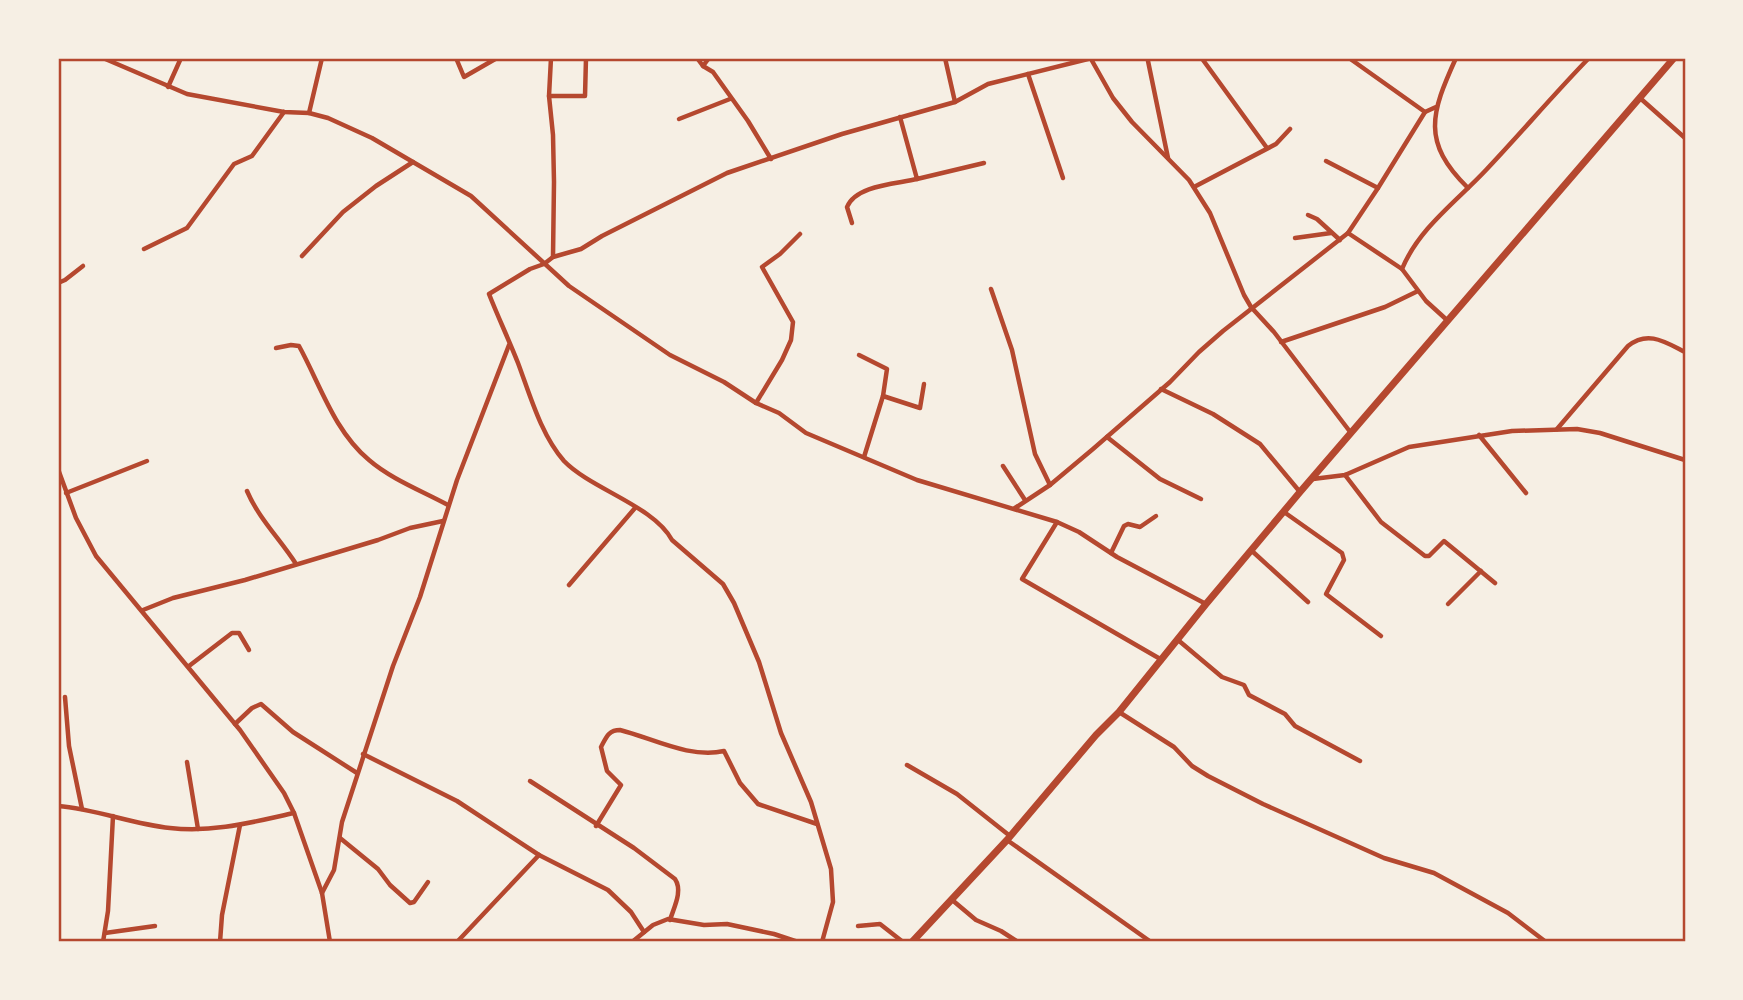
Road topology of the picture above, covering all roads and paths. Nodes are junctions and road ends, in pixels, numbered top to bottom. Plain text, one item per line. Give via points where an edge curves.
1 (103, 58) edge
2 (181, 58) edge
3 (321, 58) edge
4 (456, 58) edge
5 (498, 58) edge
6 (551, 58) edge
7 (586, 58) edge
8 (697, 58) edge
9 (709, 58) edge
10 (945, 58) edge
11 (1091, 58) edge
12 (1349, 58) edge
13 (1456, 58) edge
14 (1589, 58) edge
15 (1674, 58) edge
16 (1203, 60) dead end
17 (1148, 61) dead end
18 (703, 66) junction
19 (1028, 74) junction
20 (168, 87) junction
21 (549, 96) junction
22 (1640, 98) junction
23 (730, 99) junction
24 (955, 102) junction
25 (1436, 107) junction
26 (285, 111) junction
27 (1425, 112) junction
28 (309, 113) junction
29 (900, 117) junction
30 (678, 119) dead end
31 (1290, 129) dead end
32 (1685, 138) edge
33 (1267, 148) junction
34 (771, 159) junction
35 (1168, 159) junction
36 (1326, 161) dead end
37 (413, 162) junction
38 (984, 163) dead end
39 (1063, 178) dead end
40 (918, 179) junction
41 (1194, 187) junction
42 (1378, 188) junction
43 (1468, 188) junction
44 (1308, 215) dead end
45 (852, 223) dead end
46 (1332, 233) junction
47 (1348, 233) junction
48 (800, 234) dead end
49 (1295, 237) dead end
50 (1340, 240) junction
51 (144, 249) dead end
52 (302, 256) dead end
53 (553, 257) junction
54 (544, 264) junction
55 (83, 266) dead end
56 (1402, 269) junction
57 (58, 283) edge
58 (991, 289) dead end
59 (1418, 291) junction
60 (1251, 307) junction
61 (1448, 321) junction
62 (1281, 342) junction
63 (509, 344) junction
64 (276, 348) dead end
65 (1685, 352) edge
66 (859, 355) dead end
67 (924, 384) dead end
68 (1161, 389) junction
69 (883, 396) junction
70 (756, 403) junction
71 (1558, 429) junction
72 (1351, 433) junction
73 (1479, 435) junction
74 (1107, 437) junction
75 (864, 457) junction
76 (1685, 460) edge
77 (147, 461) dead end
78 (1003, 466) dead end
79 (58, 469) edge
80 (1345, 475) junction
81 (1311, 479) junction
82 (1050, 485) junction
83 (247, 491) dead end
84 (1300, 492) junction
85 (66, 493) junction
86 (1526, 493) dead end
87 (1201, 499) dead end
88 (1025, 500) junction
89 (448, 505) junction
90 (635, 508) junction
91 (1014, 508) junction
92 (1284, 512) junction
93 (1156, 516) dead end
94 (443, 521) junction
95 (1057, 522) junction
96 (1252, 551) junction
97 (1111, 553) junction
98 (296, 564) junction
99 (1481, 571) junction
100 (1495, 583) dead end
101 (569, 585) dead end
102 (1308, 601) dead end
103 (1206, 604) junction
104 (1448, 604) dead end
105 (143, 610) junction
106 (1381, 636) dead end
107 (1178, 640) junction
108 (249, 650) dead end
109 (1162, 660) junction
110 (189, 666) junction
111 (65, 697) dead end
112 (1119, 712) junction
113 (235, 724) junction
114 (363, 754) junction
115 (1360, 761) dead end
116 (187, 762) dead end
117 (907, 765) dead end
118 (357, 773) junction
119 (530, 781) dead end
120 (58, 806) edge
121 (82, 809) junction
122 (294, 813) junction
123 (113, 816) junction
124 (240, 825) junction
125 (818, 825) junction
126 (596, 826) junction
127 (198, 830) junction
128 (339, 838) junction
129 (1009, 838) junction
130 (539, 855) junction
131 (428, 882) dead end
132 (322, 894) junction
133 (951, 899) junction
134 (670, 920) junction
135 (155, 926) dead end
136 (859, 926) dead end
137 (644, 932) junction
138 (105, 933) junction
139 (103, 942) edge
140 (220, 942) edge
141 (330, 942) edge
142 (457, 942) edge
143 (632, 942) edge
144 (797, 942) edge
145 (822, 942) edge
146 (903, 942) edge
147 (912, 942) edge
148 (1018, 942) edge
149 (1151, 942) edge
150 (1546, 942) edge

1 - 20 street
2 - 20 street
3 - 28 street
4 - 5 street via 464,78
6 - 21 street
7 - 21 street via 584,96
8 - 18 street
9 - 18 street
10 - 24 street
11 - 19 street
11 - 35 street via 1113,98
12 - 27 street
13 - 25 street
14 - 43 street
15 - 22 main road
16 - 33 street
17 - 35 street
18 - 23 street via 713,72
19 - 24 street via 988,84
19 - 39 street
20 - 26 street
21 - 53 street via 554,147
22 - 32 street
22 - 61 main road
23 - 30 street
23 - 34 street
24 - 29 street
25 - 27 street
25 - 43 street via 1441,153
26 - 28 street
26 - 51 street via 252,156 234,164 187,228
27 - 42 street
28 - 37 street via 350,128
29 - 34 street
29 - 40 street
31 - 33 street
33 - 41 street
34 - 53 street via 726,173 581,249
35 - 41 street
36 - 42 street
37 - 52 street via 343,212
37 - 54 street via 471,196
38 - 40 street
40 - 45 street via 853,197 847,207
41 - 60 street
42 - 47 street
43 - 56 street via 1424,232
44 - 46 street
46 - 49 street
46 - 50 street
47 - 50 street
47 - 56 street
48 - 70 street via 762,267 793,322 782,360
50 - 60 street
53 - 54 street
54 - 63 street via 489,294
54 - 70 street via 670,355
55 - 57 street
56 - 59 street
58 - 82 street via 1012,350 1035,454
59 - 61 street
59 - 62 street
60 - 62 street
60 - 68 street
61 - 72 main road
62 - 72 street
63 - 89 street
63 - 90 street via 539,417 561,456 573,469
64 - 89 street via 299,346 339,422 369,461
65 - 71 street via 1656,338 1637,339
66 - 69 street via 887,369
67 - 69 street via 920,408
68 - 74 street
68 - 84 street via 1260,444
69 - 75 street
70 - 75 street via 806,433
71 - 73 street
71 - 76 street via 1600,433
72 - 81 main road
73 - 80 street via 1409,447
73 - 86 street
74 - 82 street
74 - 87 street via 1160,479
75 - 91 street via 917,480
77 - 85 street
78 - 88 street
79 - 85 street
80 - 81 street
80 - 99 street via 1381,522 1425,556 1444,541
81 - 84 main road
82 - 88 street
83 - 98 street via 262,520
84 - 92 main road
85 - 105 street via 96,556
88 - 91 street
89 - 94 street
90 - 101 street
90 - 125 street via 715,576 734,603
91 - 95 street
92 - 96 main road
92 - 106 street via 1342,553 1344,560 1326,595
93 - 97 street via 1140,527 1124,526
94 - 98 street
94 - 114 street via 421,597
95 - 97 street
95 - 109 street via 1022,579
96 - 102 street
96 - 103 main road
97 - 103 street
98 - 105 street
99 - 100 street
99 - 104 street
103 - 107 main road
105 - 110 street
107 - 109 main road
107 - 115 street via 1222,677 1244,685 1249,695 1285,714 1295,726
108 - 110 street via 239,633 232,633
109 - 112 main road
110 - 113 street
111 - 121 street
112 - 129 main road
112 - 150 street via 1174,747 1208,776 1384,858 1441,876 1508,913
113 - 118 street via 261,704 293,732
113 - 122 street
114 - 118 street
114 - 130 street via 457,801
116 - 127 street
117 - 129 street via 957,794
118 - 128 street
119 - 126 street
120 - 121 street
121 - 123 street
122 - 124 street
122 - 132 street
123 - 127 street
123 - 138 street
124 - 127 street
124 - 140 street
125 - 126 street via 758,804 740,783 724,751 689,750 613,730 601,747 607,771 621,785
125 - 145 street via 831,869 833,902
126 - 134 street via 675,879 679,892
128 - 131 street via 410,902
128 - 132 street via 334,870
129 - 133 main road
129 - 149 street
130 - 137 street via 608,890
130 - 142 street
132 - 141 street
133 - 147 main road
133 - 148 street via 976,920
134 - 137 street via 661,920
134 - 144 street via 727,924
135 - 138 street
136 - 146 street via 880,924
137 - 143 street
138 - 139 street

